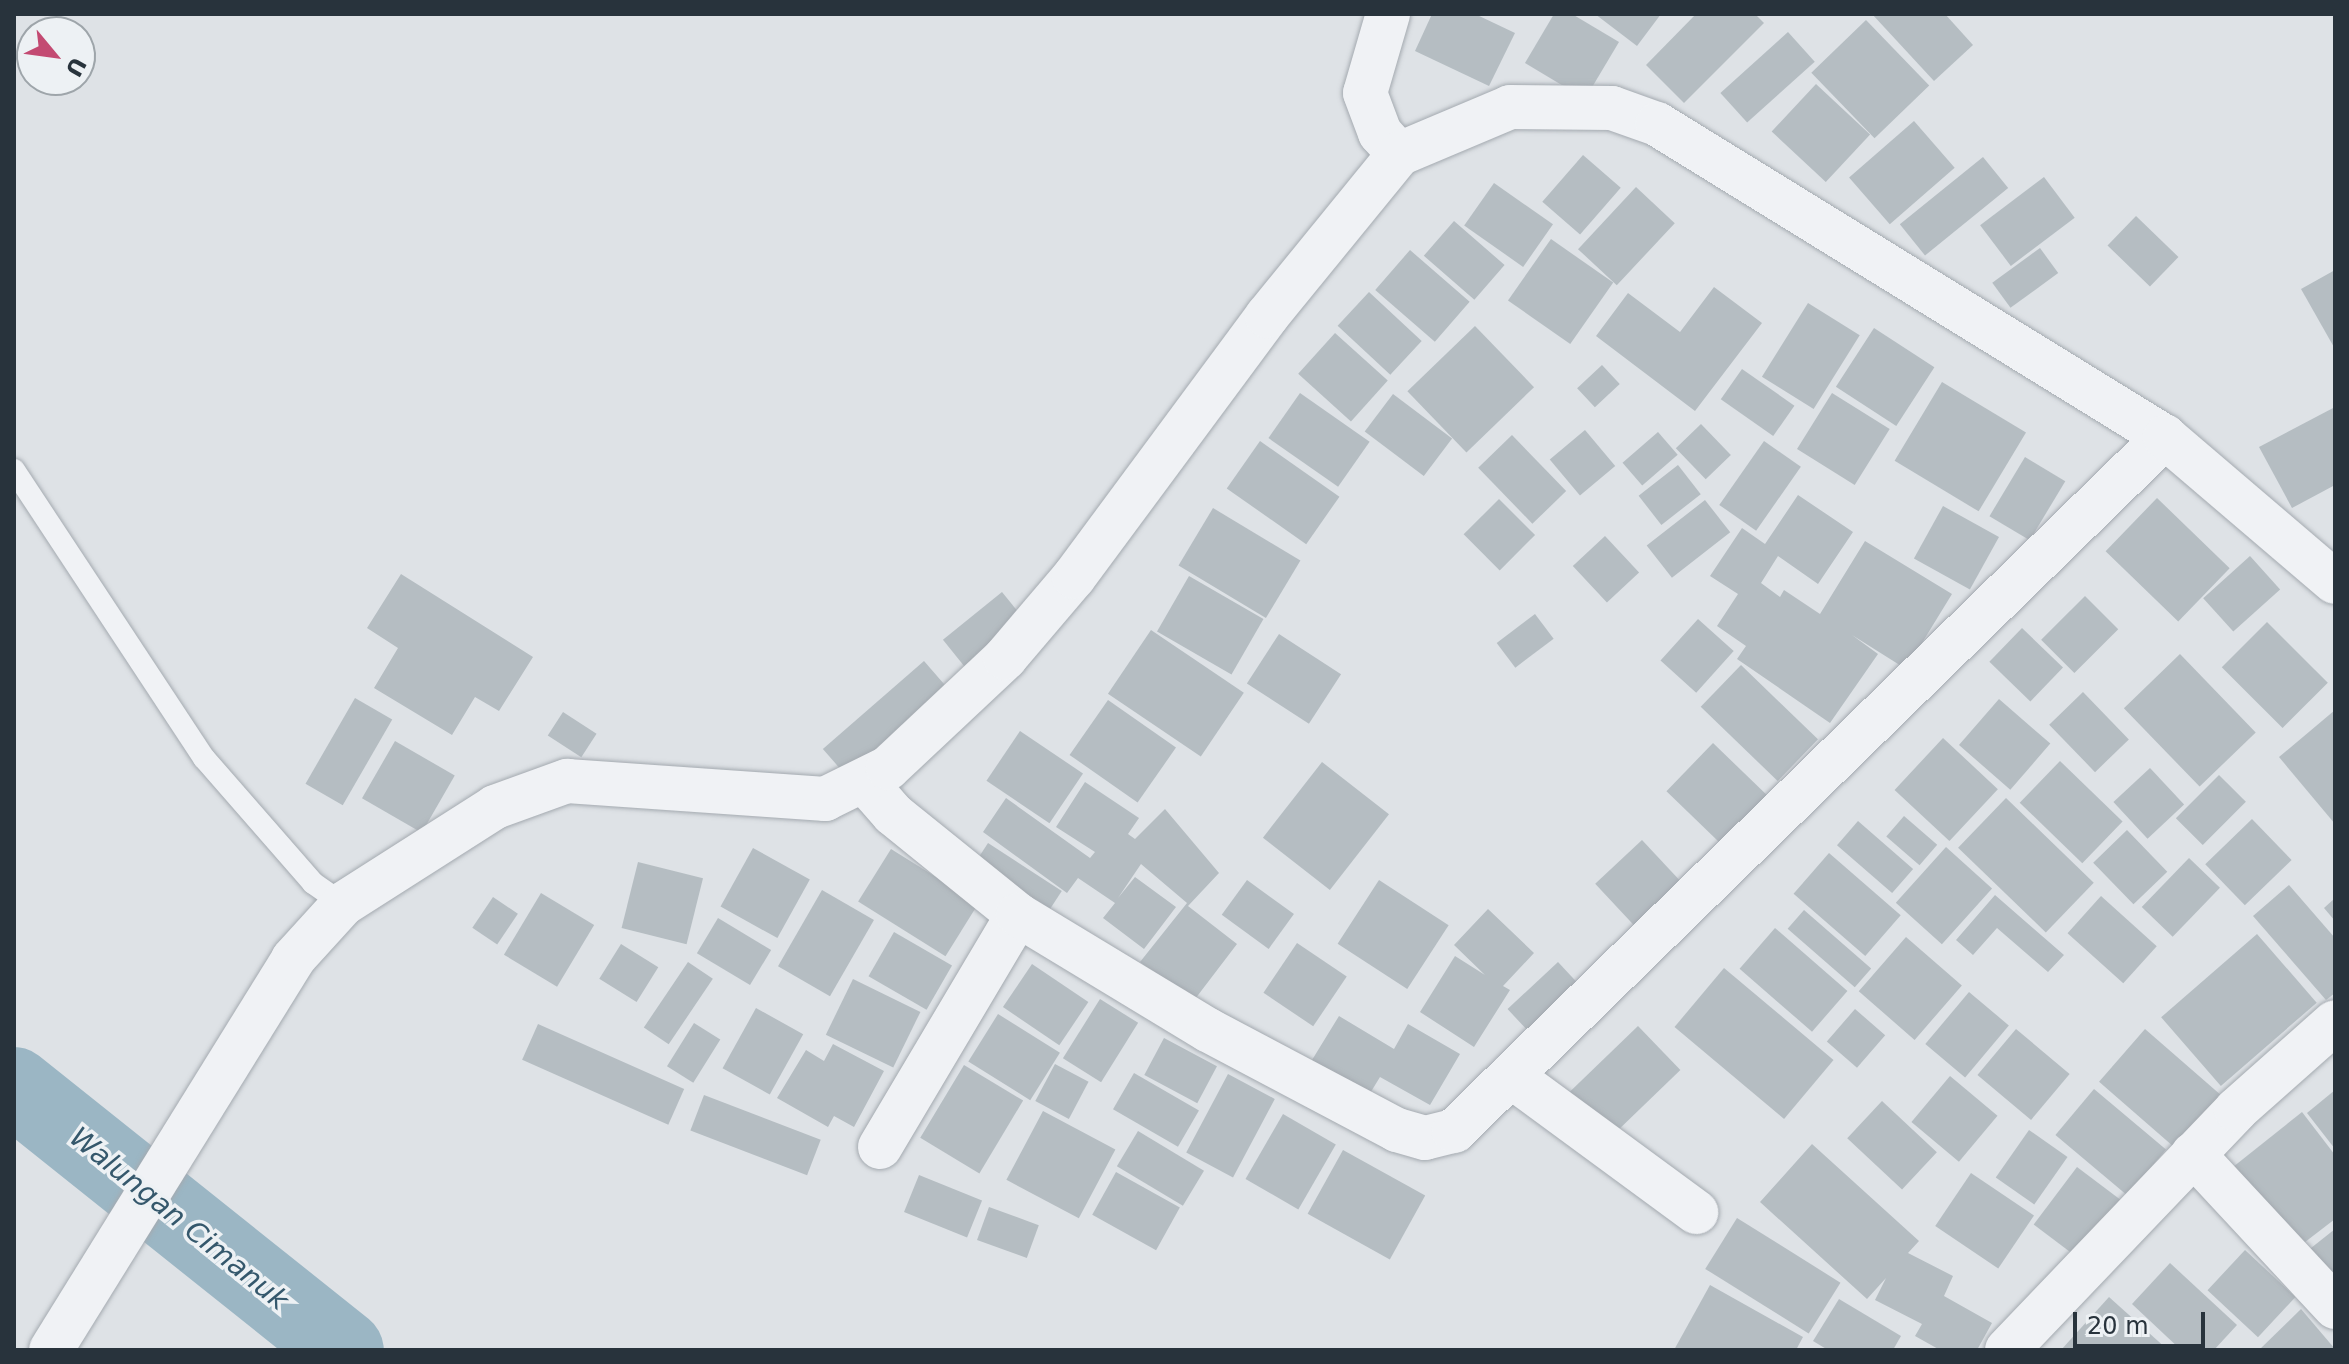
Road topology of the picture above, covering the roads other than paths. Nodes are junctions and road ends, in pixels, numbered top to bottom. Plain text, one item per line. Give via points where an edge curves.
1 (1388, 14) edge
2 (1399, 154) junction
3 (2165, 437) junction
4 (14, 470) edge
5 (2335, 582) edge
6 (866, 783) junction
7 (343, 904) junction
8 (1018, 915) junction
9 (2335, 1022) edge
10 (1511, 1076) junction
11 (880, 1147) dead end
12 (2193, 1154) junction
13 (1696, 1212) dead end
14 (2335, 1307) edge
15 (51, 1350) edge
16 (2007, 1350) edge

1 - 2 street via 1365,93 1380,133
2 - 3 street via 1510,107 1579,105 1635,113 1842,233
2 - 6 street via 1267,316 1064,589 1005,658
3 - 5 street
3 - 10 street
4 - 7 lane via 204,758 313,883
6 - 7 street via 846,794 793,799 567,781 495,807
6 - 8 street via 893,814
7 - 15 street via 293,959
8 - 10 street via 1208,1030 1414,1136 1454,1131
8 - 11 street
9 - 12 street
10 - 13 street
12 - 14 street
12 - 16 street

